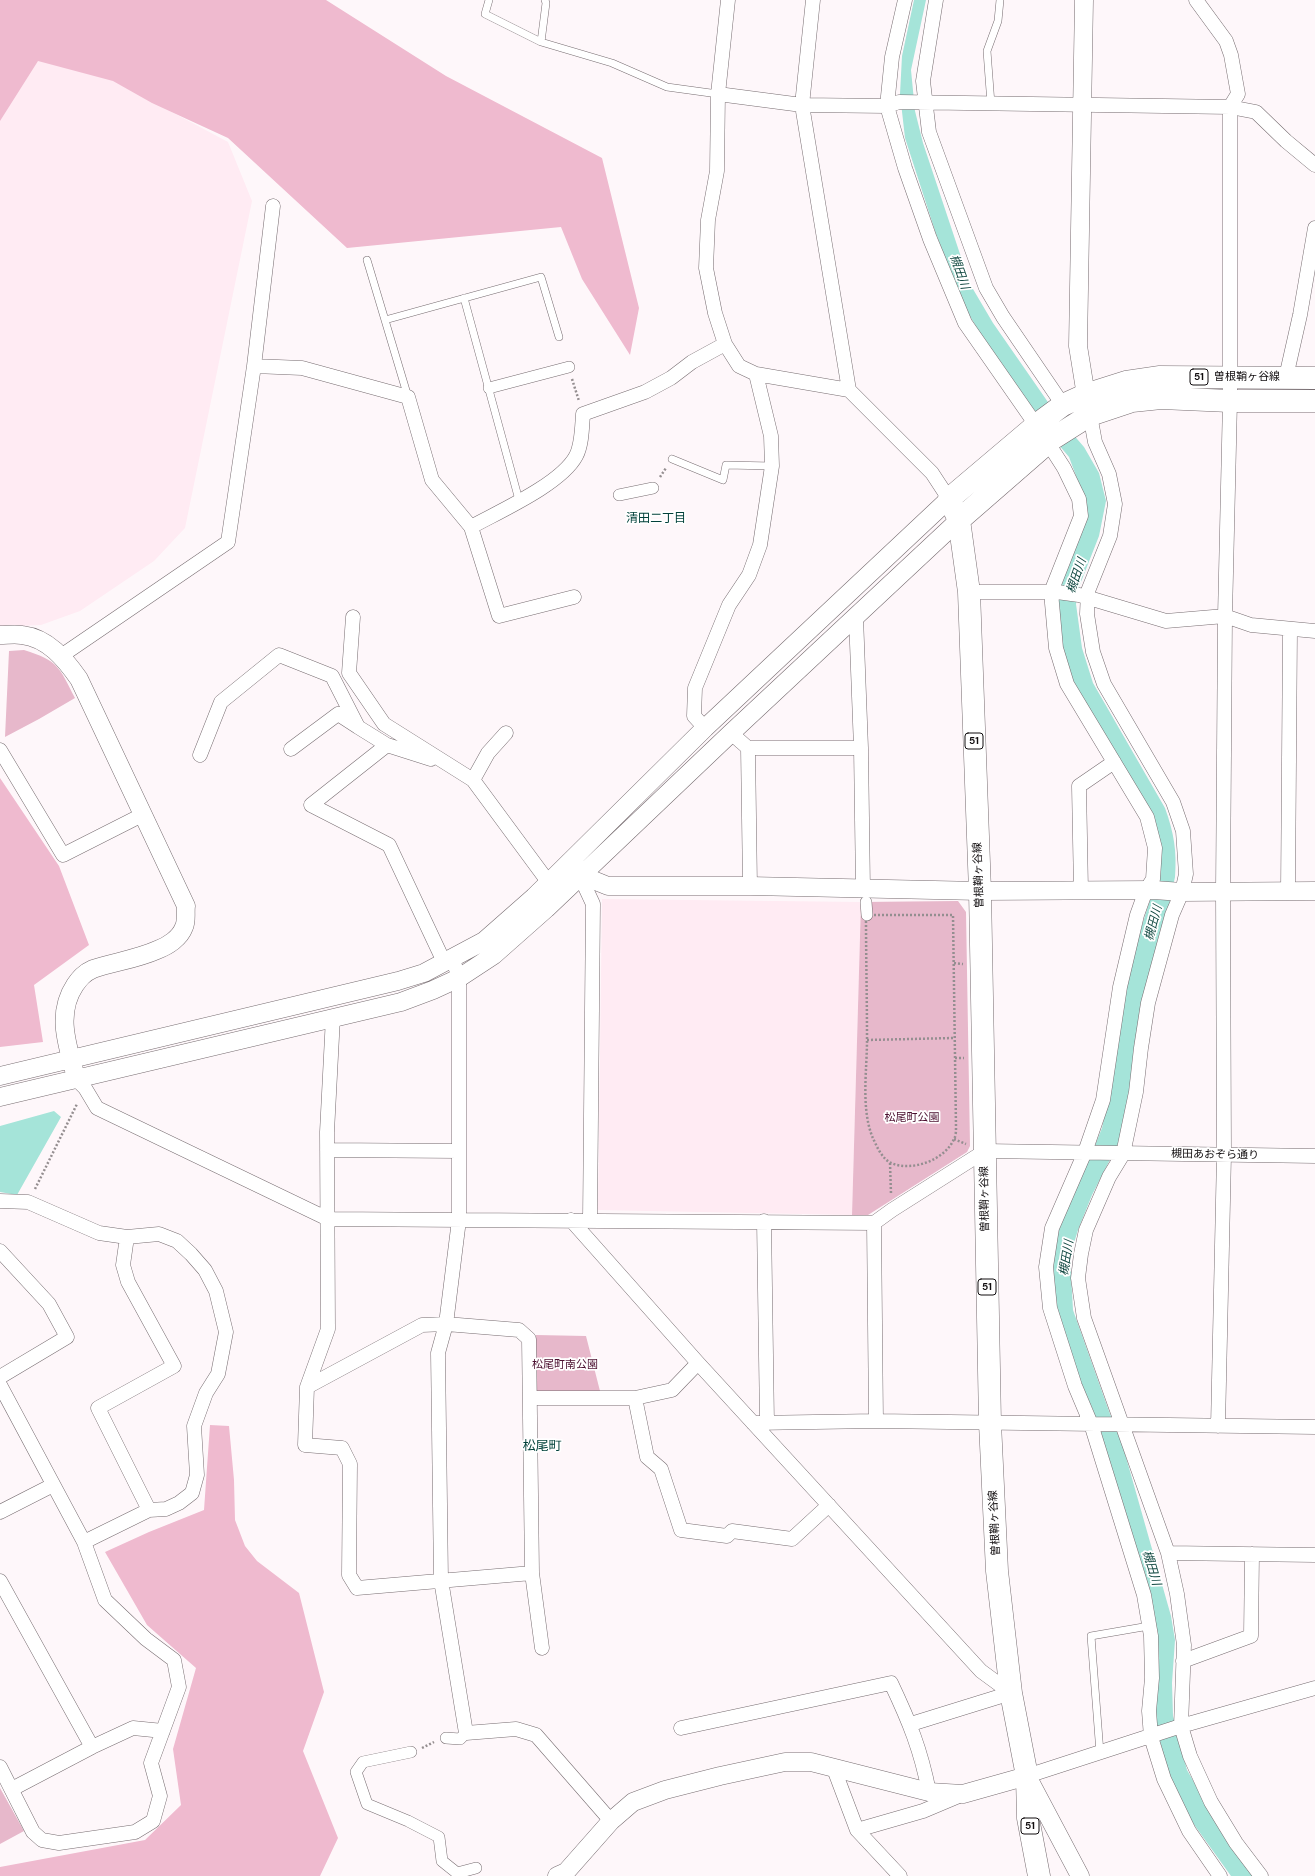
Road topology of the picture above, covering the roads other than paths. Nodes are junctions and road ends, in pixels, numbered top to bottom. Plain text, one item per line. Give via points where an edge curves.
1 (489, 0) edge
2 (545, 0) edge
3 (728, 0) edge
4 (813, 0) edge
5 (905, 0) edge
6 (936, 0) edge
7 (1000, 0) edge
8 (1084, 0) edge
9 (1196, 0) edge
10 (541, 42) junction
11 (718, 94) junction
12 (923, 103) junction
13 (893, 104) junction
14 (991, 104) junction
15 (802, 105) junction
16 (1081, 106) junction
17 (1230, 107) junction
18 (1315, 165) edge
19 (273, 206) dead end
20 (1315, 228) edge
21 (367, 260) dead end
22 (464, 298) junction
23 (385, 320) junction
24 (559, 337) dead end
25 (726, 344) junction
26 (254, 366) junction
27 (569, 367) dead end
28 (756, 374) junction
29 (1230, 378) junction
30 (1286, 378) junction
31 (1315, 378) edge
32 (488, 388) junction
33 (849, 390) junction
34 (408, 397) junction
35 (1230, 401) junction
36 (1315, 401) edge
37 (1063, 405) junction
38 (1083, 411) junction
39 (1044, 432) junction
40 (672, 459) road end
41 (772, 466) junction
42 (653, 488) road end
43 (618, 494) dead end
44 (949, 499) junction
45 (519, 500) junction
46 (958, 520) junction
47 (471, 526) junction
48 (969, 592) junction
49 (1054, 592) junction
50 (574, 597) dead end
51 (1083, 597) junction
52 (353, 616) dead end
53 (1225, 616) junction
54 (856, 617) junction
55 (1290, 629) junction
56 (1315, 631) edge
57 (0, 636) edge
58 (61, 656) junction
59 (358, 727) junction
60 (705, 728) junction
61 (506, 733) dead end
62 (731, 733) junction
63 (387, 745) junction
64 (748, 748) junction
65 (861, 748) junction
66 (291, 749) dead end
67 (0, 750) edge
68 (200, 755) dead end
69 (1114, 762) junction
70 (450, 766) junction
71 (473, 780) junction
72 (142, 816) junction
73 (572, 872) junction
74 (549, 883) junction
75 (750, 886) junction
76 (1081, 890) junction
77 (1150, 890) junction
78 (980, 891) junction
79 (1223, 891) junction
80 (1288, 891) junction
81 (1178, 892) junction
82 (1315, 892) edge
83 (865, 895) junction
84 (867, 915) road end
85 (448, 960) junction
86 (459, 978) junction
87 (333, 1017) junction
88 (71, 1060) junction
89 (0, 1076) edge
90 (81, 1084) junction
91 (0, 1097) edge
92 (977, 1148) junction
93 (327, 1150) junction
94 (459, 1150) junction
95 (1088, 1152) junction
96 (1119, 1154) junction
97 (1224, 1155) junction
98 (1315, 1156) edge
99 (0, 1201) edge
100 (328, 1219) junction
101 (459, 1220) junction
102 (570, 1220) junction
103 (590, 1220) junction
104 (764, 1221) junction
105 (874, 1223) junction
106 (127, 1237) junction
107 (0, 1251) edge
108 (446, 1324) junction
109 (698, 1363) junction
110 (0, 1377) edge
111 (0, 1384) edge
112 (307, 1387) junction
113 (530, 1398) junction
114 (635, 1398) junction
115 (876, 1421) junction
116 (760, 1423) junction
117 (990, 1423) junction
118 (1091, 1424) junction
119 (1123, 1425) junction
120 (1218, 1426) junction
121 (1315, 1426) edge
122 (53, 1485) junction
123 (829, 1506) junction
124 (149, 1510) junction
125 (0, 1512) edge
126 (84, 1542) junction
127 (1168, 1553) junction
128 (1252, 1554) junction
129 (1315, 1555) edge
130 (532, 1573) junction
131 (441, 1580) junction
132 (0, 1581) edge
133 (1149, 1626) junction
134 (542, 1648) dead end
135 (1184, 1661) junction
136 (1315, 1688) edge
137 (1011, 1693) junction
138 (911, 1724) junction
139 (1181, 1726) junction
140 (681, 1728) dead end
141 (163, 1731) junction
142 (466, 1733) junction
143 (1151, 1737) junction
144 (446, 1738) road end
145 (92, 1747) junction
146 (411, 1752) road end
147 (1100, 1753) junction
148 (0, 1767) edge
149 (834, 1769) junction
150 (1027, 1776) junction
151 (12, 1788) junction
152 (929, 1792) junction
153 (963, 1794) junction
154 (611, 1821) junction
155 (858, 1830) junction
156 (476, 1868) dead end
157 (563, 1874) edge
158 (900, 1876) edge
159 (1039, 1876) edge
160 (1080, 1876) edge
161 (1220, 1876) edge
162 (1261, 1876) edge

1 - 10 lane via 485,14
2 - 10 lane
3 - 11 street
4 - 15 street
5 - 13 street via 892,57
6 - 12 street via 923,81
7 - 14 lane via 998,21 987,51
8 - 16 street
9 - 17 street via 1226,41 1231,55 1238,94
10 - 11 lane via 612,63 667,87
11 - 15 street
11 - 25 street via 717,171 708,220 706,268 715,313
12 - 13 street
12 - 14 street
12 - 37 street via 928,132 986,288 1002,317
13 - 15 street
13 - 39 street via 905,168 930,240 965,323
14 - 16 street
15 - 33 street
16 - 17 street
16 - 38 street via 1078,346
17 - 18 street via 1256,112
17 - 29 street
19 - 26 street
20 - 30 street
21 - 23 lane
22 - 23 lane
22 - 24 lane via 541,277
22 - 32 lane
23 - 34 lane
25 - 28 street via 739,366
25 - 45 street via 645,392 583,414 577,455 567,469
26 - 34 street via 302,368
26 - 58 street via 228,542
27 - 32 street
28 - 33 street
28 - 41 street via 771,436
29 - 30 main road, 曽根鞘ヶ谷線 / 51
29 - 35 street
29 - 38 main road, 曽根鞘ヶ谷線 / 51 via 1160,377 1126,382
30 - 31 main road, 曽根鞘ヶ谷線 / 51
32 - 45 lane
33 - 44 street via 932,473
34 - 47 street via 432,480
35 - 36 main road, 曽根鞘ヶ谷線 / 51
35 - 38 main road, 曽根鞘ヶ谷線 / 51 via 1154,398
35 - 53 street
37 - 38 main road, 曽根鞘ヶ谷線 / 51
37 - 39 main road, 51
38 - 39 main road, 51
38 - 51 street via 1109,474 1115,504 1110,536 1088,592
39 - 44 main road, 51
39 - 46 main road, 51
39 - 49 street via 1079,499 1081,516
40 - 41 lane via 723,480 726,465
41 - 60 street via 760,545 749,575 729,605 695,688 694,716
42 - 43 street
44 - 46 main road, 曽根鞘ヶ谷線 / 51
44 - 60 street
45 - 47 street
46 - 48 main road, 曽根鞘ヶ谷線 / 51
46 - 54 street
47 - 50 street via 499,616
48 - 49 street
48 - 78 main road, 曽根鞘ヶ谷線 / 51
49 - 51 street
49 - 69 street via 1056,648 1067,684
51 - 53 street via 1166,620
51 - 81 street via 1093,652 1104,684 1172,802 1183,831 1186,874
52 - 70 street via 349,673 384,724
53 - 55 street via 1251,625
53 - 79 street
54 - 62 street
54 - 65 street
55 - 56 street
55 - 80 street
57 - 58 street via 22,635 38,640
58 - 72 street via 79,679
59 - 63 street
59 - 66 street via 338,714
59 - 68 street via 332,676 279,655 221,702
60 - 73 street
61 - 71 street via 488,753
62 - 64 street
62 - 73 street
63 - 70 street
63 - 85 street via 311,805 389,845
64 - 65 street
64 - 75 street
65 - 83 street
67 - 72 street via 63,855
69 - 76 street via 1079,786
69 - 77 street via 1147,817 1155,848
70 - 71 street
71 - 74 street
72 - 88 street via 186,906 185,926 177,938 165,947 92,970 81,976 71,990 63,1014 66,1043
73 - 74 street
73 - 75 street via 608,886
73 - 86 street via 494,955
73 - 103 street via 593,904
74 - 85 street via 484,941
75 - 83 street
76 - 77 street
76 - 78 street
77 - 81 street
77 - 95 street via 1137,914 1120,987 1103,1100
78 - 83 street
78 - 92 main road, 曽根鞘ヶ谷線 / 51
79 - 80 street
79 - 81 street
79 - 97 street
80 - 82 street
81 - 96 street via 1148,1003 1136,1092
83 - 84 street
85 - 86 street
85 - 88 street via 424,973 398,981
86 - 87 street via 401,1002
86 - 94 street
87 - 90 street via 209,1046
87 - 93 street
88 - 89 street
88 - 90 street
90 - 91 street
90 - 100 street via 97,1108
92 - 95 street
92 - 105 street
92 - 117 main road, 曽根鞘ヶ谷線 / 51
93 - 94 street
93 - 100 street
94 - 101 street
95 - 96 street, 槻田あおぞら通り
95 - 118 street via 1052,1228 1046,1267 1050,1308 1075,1386
96 - 97 street, 槻田あおぞら通り
96 - 119 street via 1086,1230 1078,1278 1084,1318
97 - 98 street, 槻田あおぞら通り
97 - 120 street
99 - 106 street via 28,1202 99,1233
100 - 101 street
100 - 112 street via 328,1329
101 - 102 street
101 - 108 street
102 - 103 street
102 - 109 street
103 - 104 street
104 - 105 street
104 - 116 street
105 - 115 street
106 - 124 street via 123,1265 128,1282 174,1366 98,1408
106 - 124 street via 159,1234 177,1241 191,1254 205,1270 216,1291 226,1332 218,1374 206,1393 194,1426 197,1475 192,1494 166,1509
107 - 110 street via 49,1304 67,1337
108 - 112 street via 422,1325
108 - 113 street via 519,1330 529,1339
108 - 131 street via 438,1353
109 - 114 street via 672,1390
109 - 116 street
111 - 122 street
112 - 131 street via 305,1445 342,1448 350,1464 349,1575 357,1588
113 - 114 street
113 - 130 street
114 - 123 street via 647,1457 661,1469 681,1530 727,1536 732,1531 792,1539
115 - 116 street
115 - 117 street
116 - 123 street
117 - 118 street
117 - 137 main road, 曽根鞘ヶ谷線 / 51 via 997,1570
118 - 119 street
118 - 133 street via 1144,1595
119 - 120 street
119 - 127 street
120 - 121 street
122 - 125 street
122 - 126 street
123 - 137 street via 980,1670
124 - 126 street
126 - 141 street via 105,1600 146,1639 174,1660 179,1687
127 - 128 street
127 - 135 street via 1181,1623
128 - 129 street
128 - 135 street via 1251,1636
130 - 131 street
130 - 134 street
131 - 142 street
132 - 145 street
133 - 143 street via 1152,1678
133 - 147 lane via 1092,1636
135 - 139 street
136 - 139 street
137 - 138 street
137 - 150 main road, 曽根鞘ヶ谷線 / 51
138 - 140 street via 891,1683
138 - 152 street via 924,1765
139 - 143 street
139 - 162 street via 1190,1756 1211,1802 1236,1843
141 - 145 street via 133,1728
141 - 151 street via 151,1763 160,1796 153,1821 135,1832 59,1843 42,1840 33,1832
142 - 144 street via 460,1739
142 - 154 street via 516,1729 536,1735
143 - 147 street
143 - 161 street via 1164,1779 1189,1831
145 - 151 street
146 - 156 street via 363,1762 356,1772 367,1804 439,1837 442,1861 457,1873
147 - 150 street
148 - 151 street
149 - 152 street
149 - 154 street via 810,1762 785,1762 720,1776 665,1790 633,1802
149 - 155 street
150 - 153 street
150 - 159 main road, 曽根鞘ヶ谷線 / 51 via 1028,1818
150 - 160 street
152 - 153 street
153 - 155 street via 923,1811
154 - 157 street
155 - 158 street

